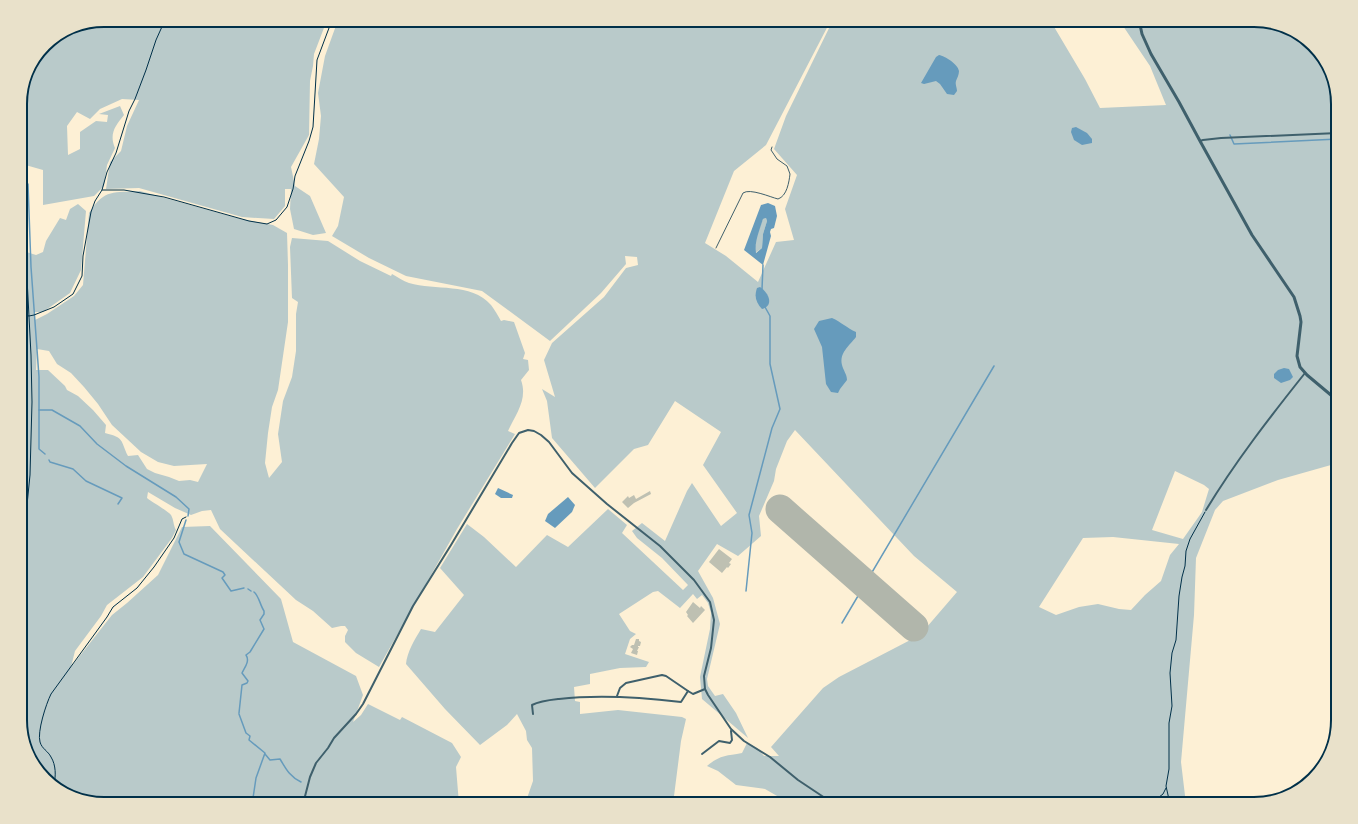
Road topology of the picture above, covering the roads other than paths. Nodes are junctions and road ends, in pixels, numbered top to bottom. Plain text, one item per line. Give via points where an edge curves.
1 (1140, 27) edge
2 (1331, 133) edge
3 (1200, 141) junction
4 (772, 147) dead end
5 (716, 248) dead end
6 (1305, 373) junction
7 (1331, 395) edge
8 (1206, 510) road end
9 (705, 689) junction
10 (688, 691) junction
11 (616, 696) junction
12 (533, 714) dead end
13 (731, 730) junction
14 (702, 754) dead end
15 (305, 797) edge
16 (824, 797) edge

1 - 3 street via 1151,54
2 - 3 street
3 - 6 street via 1252,235 1294,297 1300,322 1297,356
4 - 5 lane via 771,150 777,159 786,166 790,174 785,193 778,199 745,191
6 - 7 street
6 - 8 street via 1222,483
9 - 10 street via 693,694
9 - 13 street
9 - 15 street via 704,676 714,620 710,602 694,580 660,546 572,472 549,442 541,435 528,430 519,433 512,443 425,586 363,704 316,763
10 - 11 street via 681,702
10 - 11 street via 662,675 626,683
11 - 12 street via 575,697 541,702 532,704
13 - 14 street via 730,743 719,742
13 - 16 street

